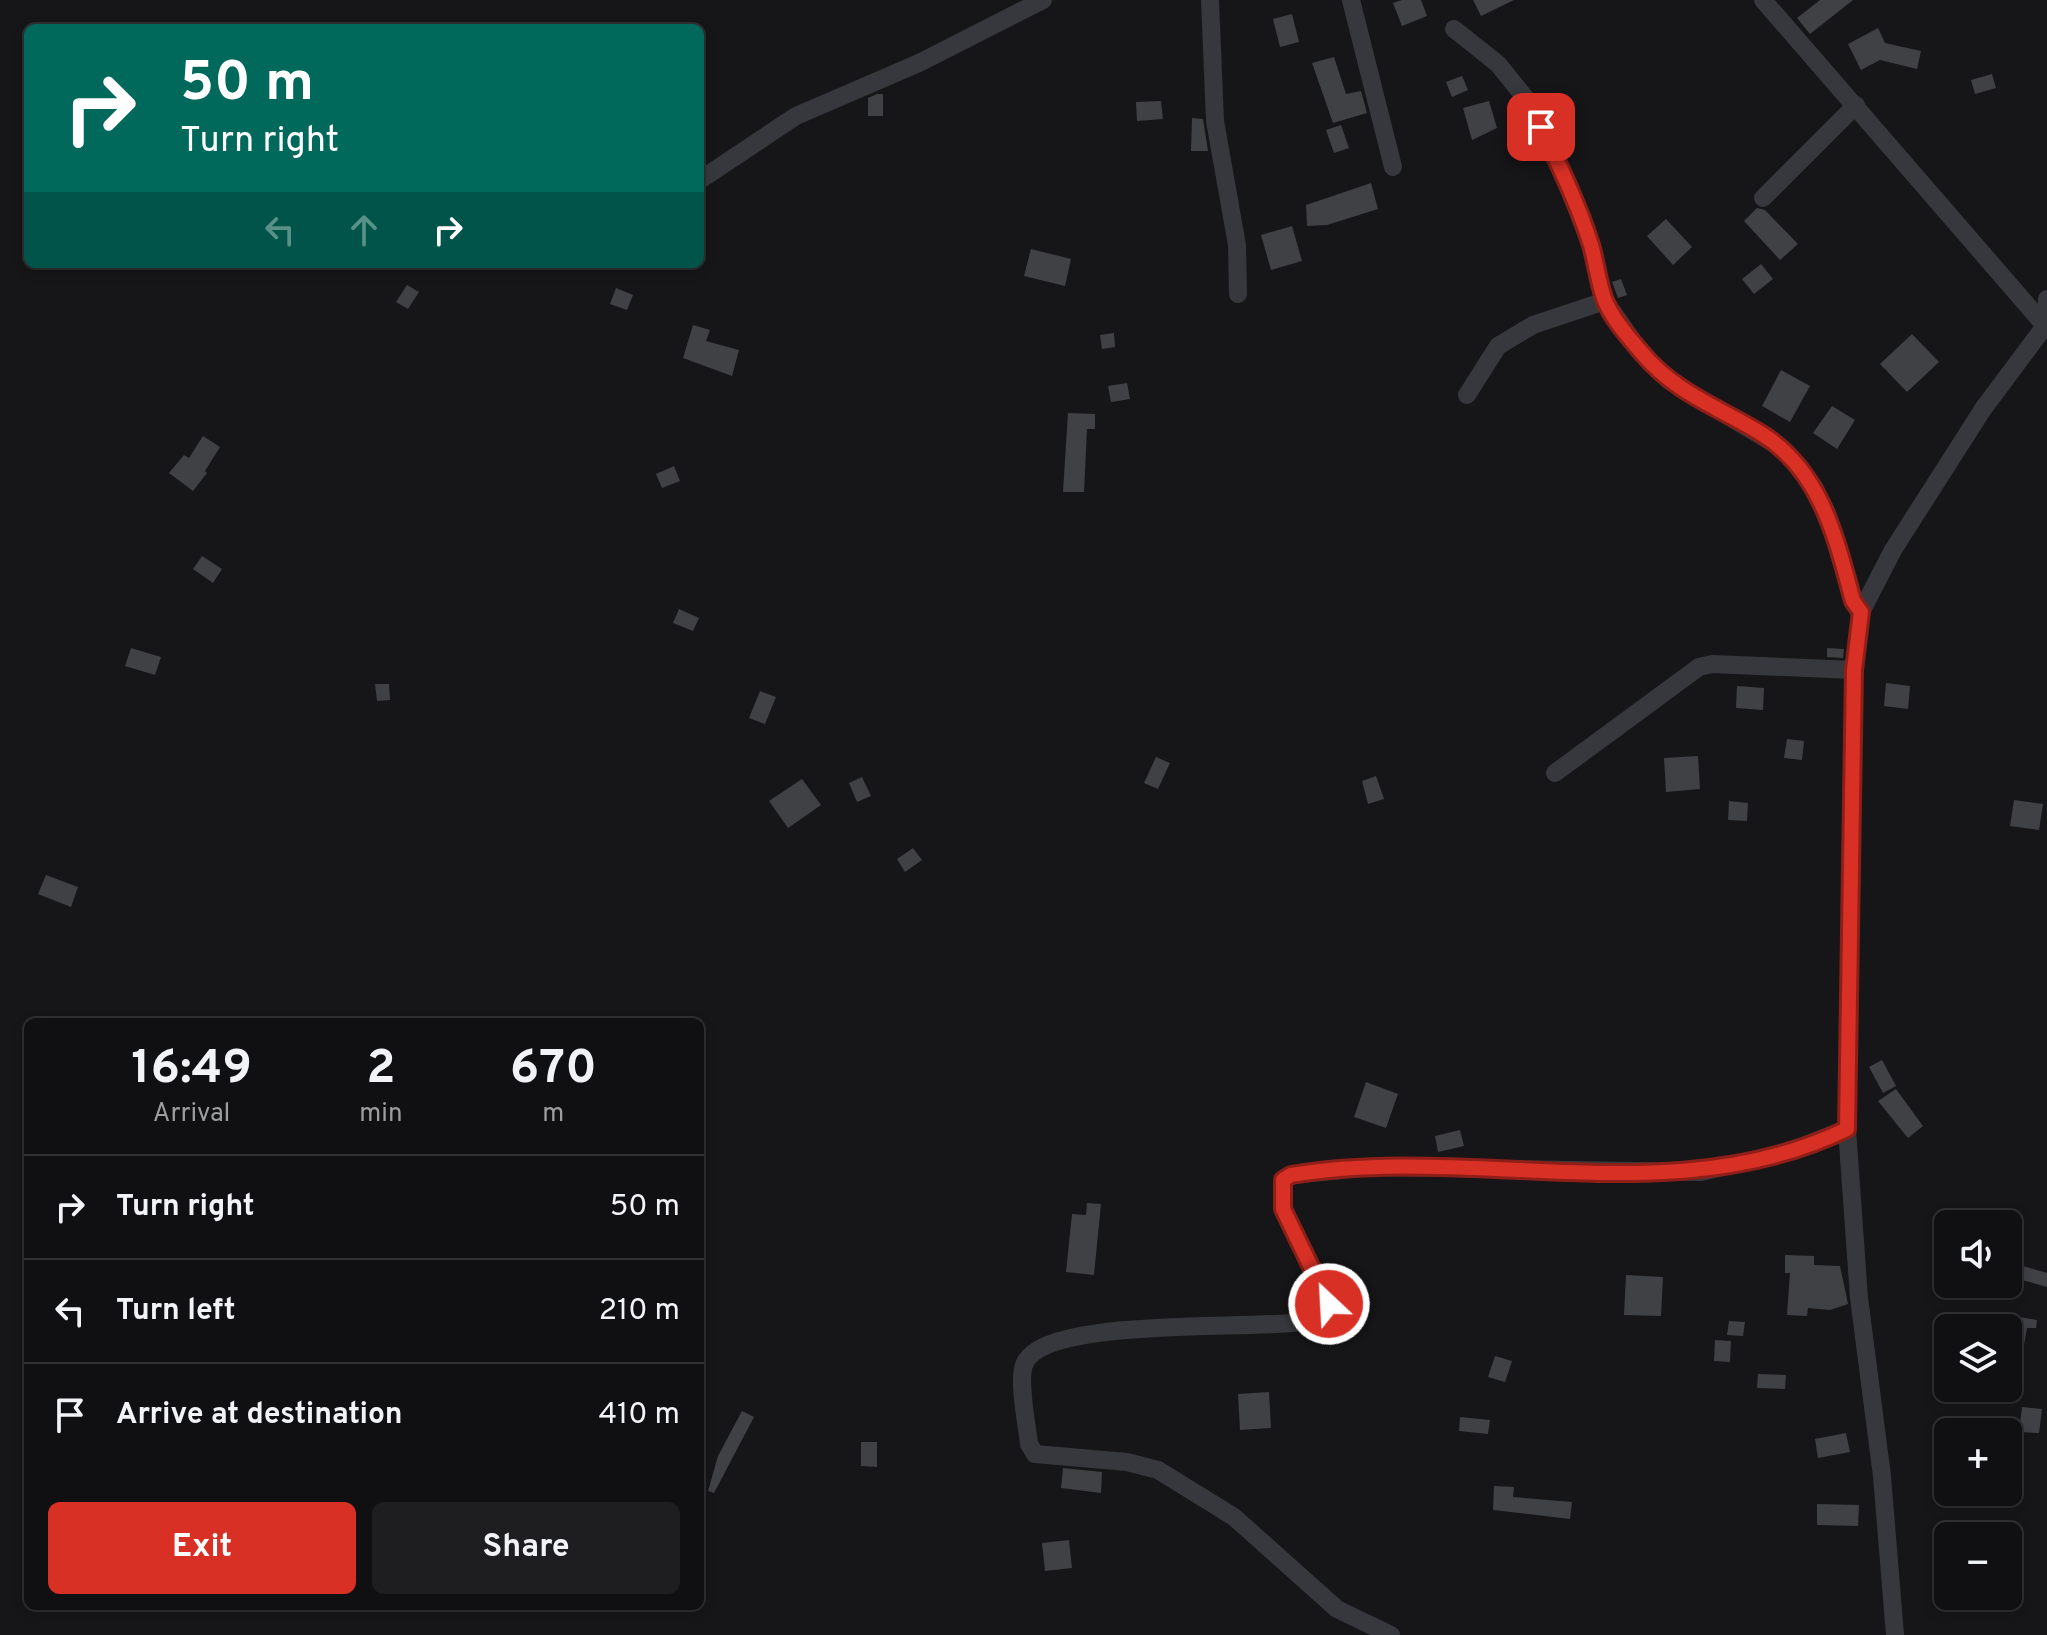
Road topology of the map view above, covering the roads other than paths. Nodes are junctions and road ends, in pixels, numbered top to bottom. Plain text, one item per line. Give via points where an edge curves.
1 (1043, 0) edge
2 (1210, 0) edge
3 (1351, 0) edge
4 (1763, 0) edge
5 (1454, 29) dead end
6 (1856, 105) junction
7 (1393, 167) dead end
8 (704, 177) edge
9 (1763, 198) dead end
10 (1238, 294) dead end
11 (2047, 299) edge
12 (1605, 301) junction
13 (2046, 327) edge
14 (1467, 395) dead end
15 (1861, 612) junction
16 (1854, 670) junction
17 (1555, 773) dead end
18 (1847, 1129) junction
19 (1356, 1628) edge
20 (1391, 1635) edge
21 (1895, 1635) edge

1 - 8 street via 919,63 796,116
2 - 10 street via 1215,121 1237,245
3 - 7 street
4 - 6 street
5 - 12 street via 1498,64 1531,105 1591,246
6 - 9 street
6 - 13 street
11 - 13 street
12 - 14 street via 1533,325 1498,346
12 - 15 street via 1642,354 1668,380 1783,449 1814,487 1827,513
13 - 15 street via 1983,409 1893,550
15 - 16 street
16 - 17 street via 1699,667
16 - 18 street
18 - 19 street via 1788,1152 1701,1172 1372,1167 1291,1175 1283,1180 1283,1209 1327,1297 1328,1309 1320,1319 1139,1328 1043,1346 1026,1361 1029,1444 1035,1454 1158,1470 1234,1517
18 - 21 street via 1859,1298
19 - 20 street

